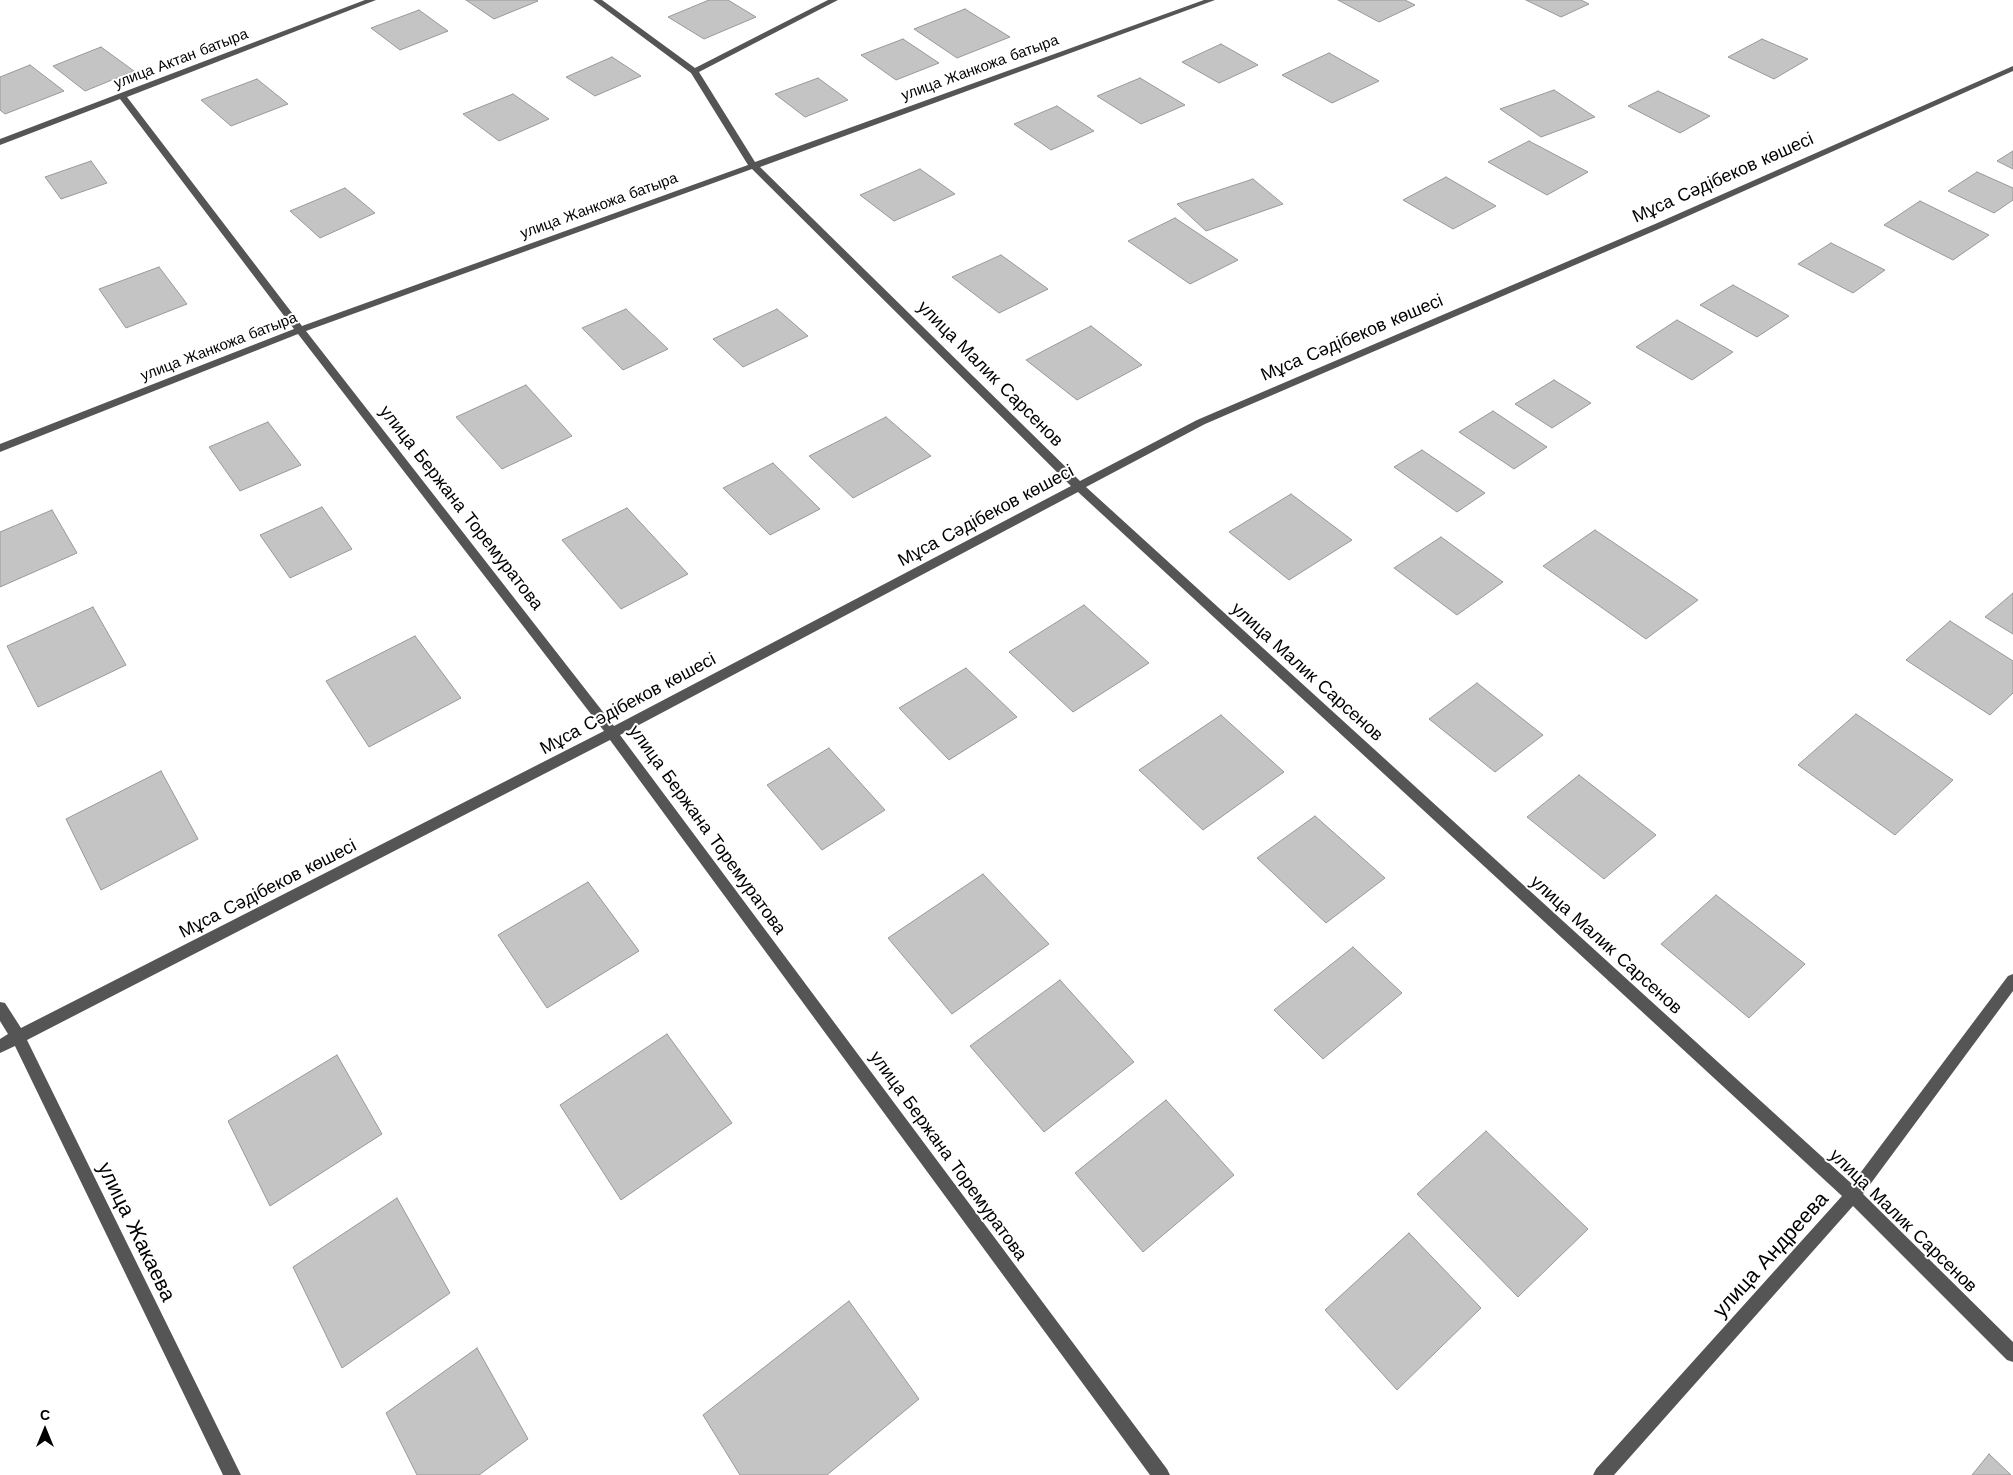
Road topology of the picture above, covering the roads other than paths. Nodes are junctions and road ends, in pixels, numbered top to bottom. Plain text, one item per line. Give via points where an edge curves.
1 (372, 0) edge
2 (598, 0) edge
3 (834, 0) edge
4 (1211, 0) edge
5 (2013, 68) edge
6 (694, 71) junction
7 (122, 96) junction
8 (0, 142) edge
9 (753, 165) junction
10 (300, 330) junction
11 (0, 448) edge
12 (1079, 486) junction
13 (612, 732) junction
14 (2013, 980) edge
15 (0, 1008) edge
16 (18, 1037) junction
17 (0, 1046) edge
18 (1853, 1195) junction
19 (2013, 1354) edge
20 (232, 1475) edge
21 (1161, 1475) edge
22 (1602, 1475) edge

1 - 7 street, улица Актан батыра
2 - 6 street, улица Малик Сарсенов
3 - 6 street
4 - 9 street, улица Жанкожа батыра
5 - 12 street, Мұса Сәдібеков көшесі via 1658,226 1201,422
6 - 9 street, улица Малик Сарсенов
7 - 8 street, улица Актан батыра
7 - 10 street, улица Бержана Торемуратова
9 - 10 street, улица Жанкожа батыра
9 - 12 street, улица Малик Сарсенов
10 - 11 street, улица Жанкожа батыра
10 - 13 street, улица Бержана Торемуратова
12 - 13 street, Мұса Сәдібеков көшесі
12 - 18 street, улица Малик Сарсенов
13 - 16 street, Мұса Сәдібеков көшесі
13 - 21 street, улица Бержана Торемуратова
14 - 18 street, улица Андреева
15 - 16 street, улица Жакаева
16 - 17 street, Мұса Сәдібеков көшесі
16 - 20 street, улица Жакаева
18 - 19 street, улица Малик Сарсенов
18 - 22 street, улица Андреева

